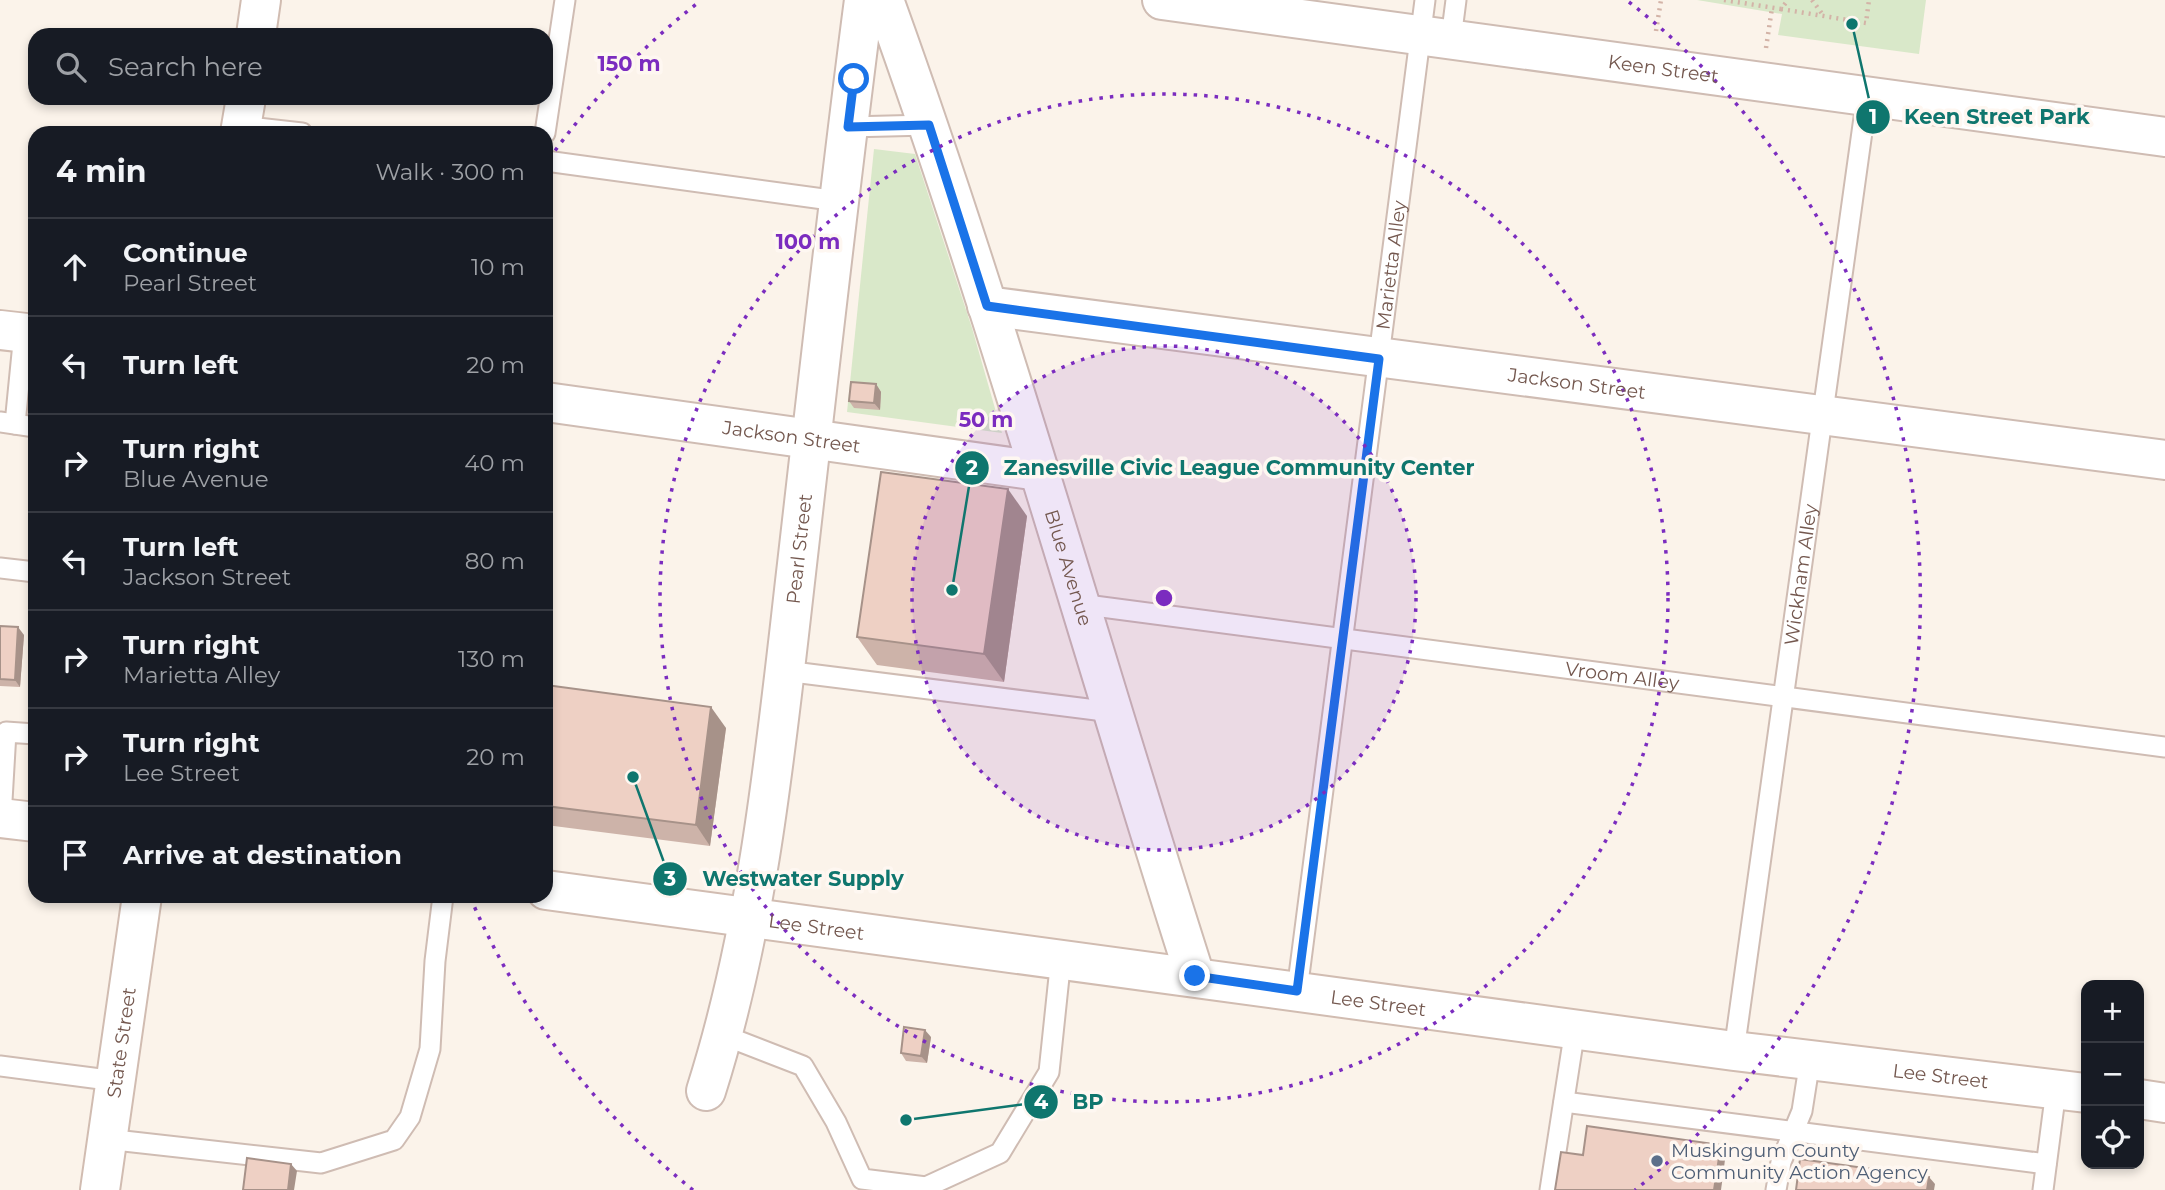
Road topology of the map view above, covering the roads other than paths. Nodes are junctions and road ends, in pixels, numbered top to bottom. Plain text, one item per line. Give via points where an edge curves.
1 (261, 0) edge
2 (565, 0) edge
3 (864, 0) edge
4 (884, 0) edge
5 (1162, 0) edge
6 (1456, 0) edge
7 (1432, 25) edge
8 (257, 28) edge
9 (553, 80) edge
10 (1867, 96) junction
11 (549, 105) edge
12 (242, 119) edge
13 (929, 125) junction
14 (272, 126) edge
15 (546, 126) edge
16 (848, 127) junction
17 (2165, 137) edge
18 (553, 162) edge
19 (838, 201) junction
20 (987, 306) junction
21 (20, 332) edge
22 (1379, 359) junction
23 (553, 403) edge
24 (1822, 416) junction
25 (8, 423) edge
26 (28, 426) edge
27 (812, 439) junction
28 (2165, 460) edge
29 (1039, 471) junction
30 (0, 568) edge
31 (28, 571) edge
32 (1079, 604) junction
33 (1342, 639) junction
34 (785, 671) junction
35 (1784, 697) junction
36 (1112, 712) junction
37 (28, 734) edge
38 (2165, 747) edge
39 (0, 818) edge
40 (28, 821) edge
41 (553, 891) edge
42 (141, 903) edge
43 (442, 903) edge
44 (750, 917) junction
45 (1061, 958) junction
46 (1195, 976) junction
47 (1297, 991) junction
48 (1574, 1029) junction
49 (723, 1035) junction
50 (1734, 1051) junction
51 (1810, 1060) junction
52 (0, 1066) edge
53 (116, 1081) junction
54 (706, 1091) dead end
55 (2071, 1091) edge
56 (2144, 1100) edge
57 (1564, 1102) junction
58 (2165, 1102) edge
59 (1792, 1131) junction
60 (106, 1139) junction
61 (2046, 1164) junction
62 (100, 1190) edge
63 (1550, 1190) edge
64 (1776, 1190) edge
65 (2043, 1190) edge

1 - 8 street
2 - 9 lane
3 - 16 street, Pearl Street
4 - 13 street, Blue Avenue
5 - 7 street, Keen Street
6 - 7 lane, Marietta Alley
7 - 10 street, Keen Street
7 - 22 lane, Marietta Alley
10 - 17 street, Keen Street
10 - 24 lane, Wickham Alley
11 - 15 lane
12 - 14 lane
13 - 16 lane
13 - 20 street, Blue Avenue
16 - 19 street, Pearl Street
18 - 19 lane
19 - 27 street, Pearl Street
20 - 22 street, Jackson Street
20 - 29 street, Blue Avenue
21 - 25 lane
22 - 24 street, Jackson Street
22 - 33 lane, Marietta Alley
23 - 27 street, Jackson Street
24 - 28 street, Jackson Street
24 - 35 lane, Wickham Alley
25 - 26 lane
27 - 29 street, Jackson Street
27 - 34 street, Pearl Street
29 - 32 street, Blue Avenue
30 - 31 lane
32 - 33 lane, Vroom Alley
32 - 36 street, Blue Avenue
33 - 35 lane, Vroom Alley
33 - 47 lane, Marietta Alley
34 - 36 lane
34 - 44 street, Pearl Street
35 - 38 lane, Vroom Alley
35 - 50 lane, Wickham Alley
36 - 46 street, Blue Avenue
37 - 39 lane via 6,732
39 - 40 street
41 - 44 street, Lee Street
42 - 53 street, State Street
43 - 60 lane via 430,1049 410,1117 394,1140 321,1163
44 - 45 street, Lee Street
44 - 49 street, Pearl Street
45 - 46 street, Lee Street
45 - 49 lane via 1049,1072 1000,1153 926,1187 862,1179 803,1066
46 - 47 street, Lee Street
47 - 48 street, Lee Street
48 - 50 street, Lee Street
48 - 57 lane
49 - 54 street, Pearl Street
50 - 51 street, Lee Street
51 - 55 street, Lee Street
51 - 59 lane via 1802,1111
52 - 53 lane
53 - 60 street, State Street
55 - 61 lane
56 - 58 street
57 - 59 lane
57 - 63 lane
59 - 61 lane
59 - 64 lane
60 - 62 street, State Street
61 - 65 lane

